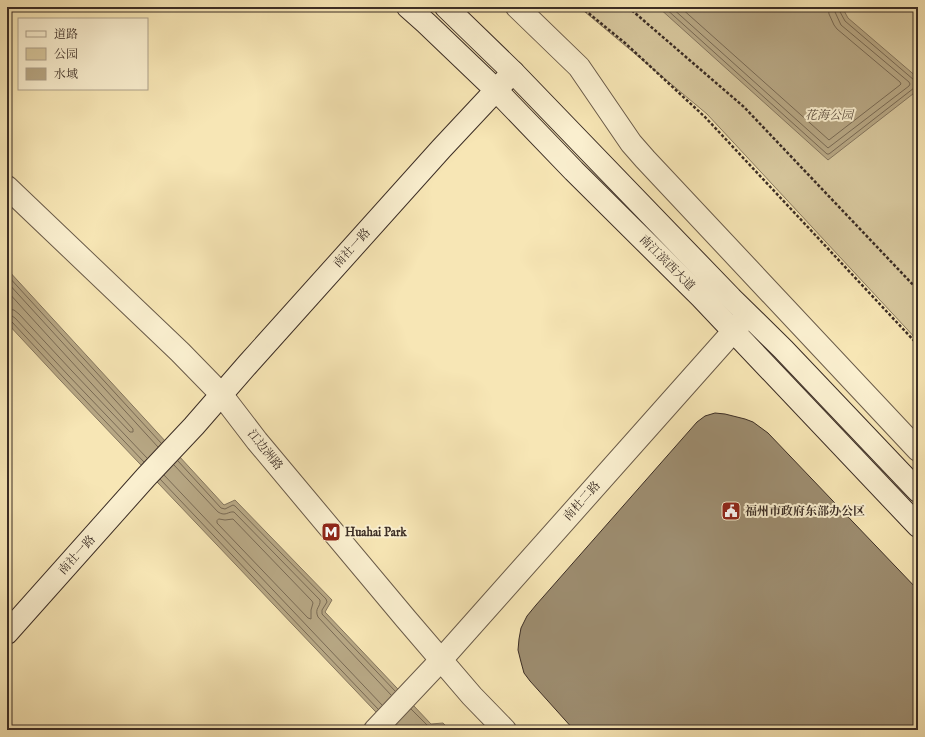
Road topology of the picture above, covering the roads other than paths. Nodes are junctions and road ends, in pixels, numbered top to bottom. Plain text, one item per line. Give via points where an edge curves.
1 (408, 7) edge
2 (446, 7) edge
3 (517, 7) edge
4 (512, 72) junction
5 (496, 90) junction
6 (7, 188) edge
7 (748, 315) junction
8 (733, 331) junction
9 (221, 394) junction
10 (918, 450) edge
11 (918, 491) edge
12 (918, 526) edge
13 (7, 633) edge
14 (441, 660) junction
15 (375, 730) edge
16 (505, 730) edge

1 - 5 main road, 南江滨西大道
2 - 4 main road, 南江滨西大道
3 - 10 main road via 579,67 631,143 645,159
4 - 5 main road, 南社一路
4 - 7 main road, 南江滨西大道
5 - 8 main road, 南江滨西大道
5 - 9 main road, 南社一路
6 - 9 main road, 江边洲路
7 - 8 main road, 南杜二路
7 - 11 main road, 南江滨西大道
8 - 12 main road, 南江滨西大道
8 - 14 main road, 南杜二路
9 - 13 main road, 南社一路
9 - 14 main road, 江边洲路 via 257,441
14 - 15 main road, 南杜二路
14 - 16 main road, 江边洲路

